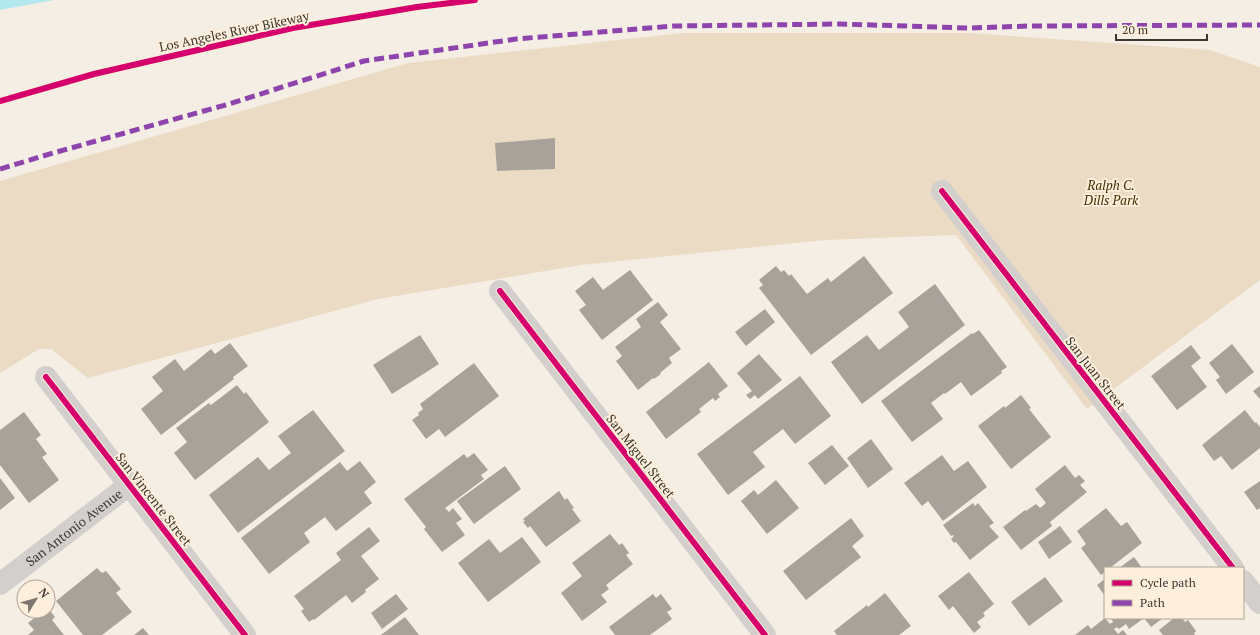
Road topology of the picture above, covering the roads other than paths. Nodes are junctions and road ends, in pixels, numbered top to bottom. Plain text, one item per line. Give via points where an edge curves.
1 (942, 190) dead end
2 (500, 291) dead end
3 (46, 377) dead end
4 (129, 485) junction
5 (1232, 567) edge
6 (1244, 582) edge
7 (0, 584) edge
8 (1260, 604) edge
9 (245, 635) edge
10 (765, 635) edge

1 - 5 street, San Juan Street
2 - 10 street, San Miguel Street
3 - 4 street, San Vincente Street
4 - 7 street, San Antonio Avenue
4 - 9 street, San Vincente Street
6 - 8 street

